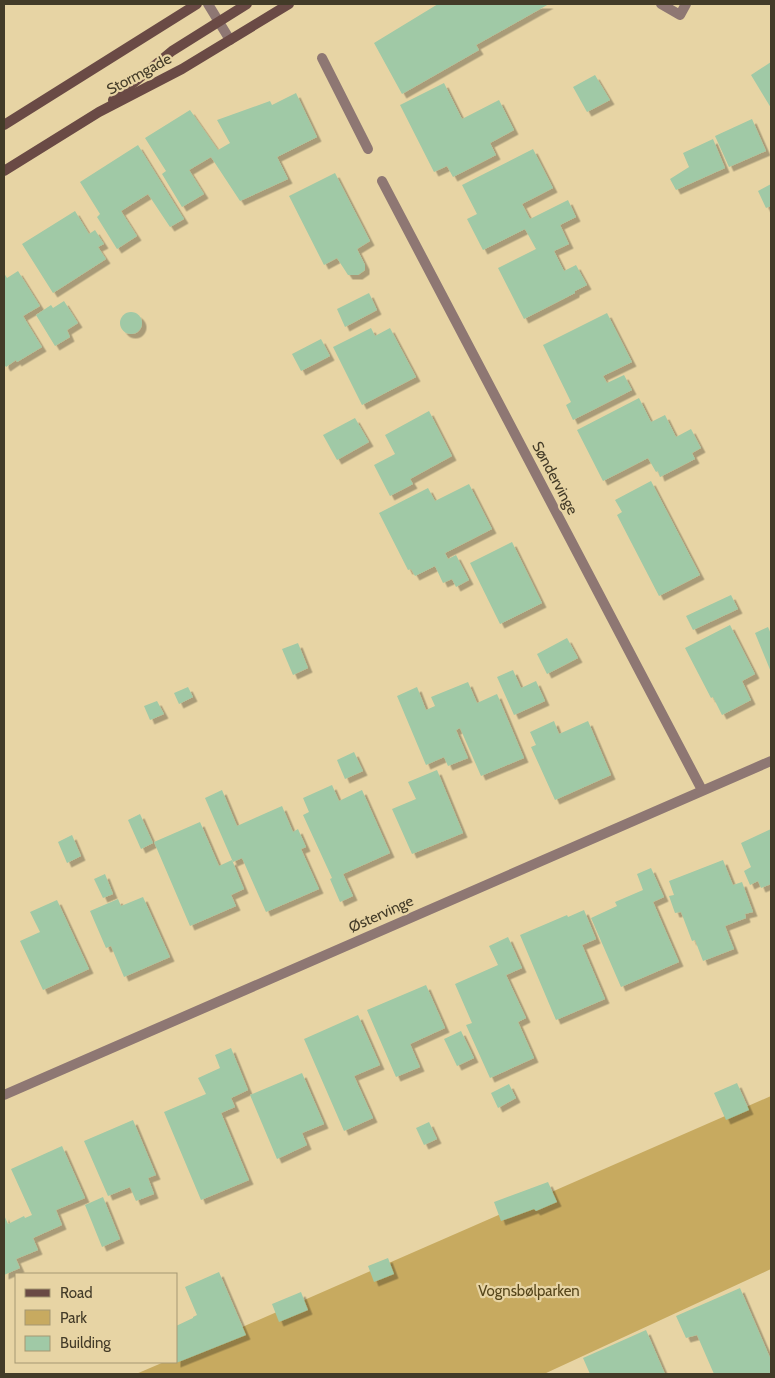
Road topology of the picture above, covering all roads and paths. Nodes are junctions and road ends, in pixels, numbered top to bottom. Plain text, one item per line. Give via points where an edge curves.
1 (197, 4) edge
2 (208, 4) edge
3 (247, 4) edge
4 (289, 4) edge
5 (661, 4) edge
6 (686, 4) edge
7 (219, 21) junction
8 (230, 40) junction
9 (322, 58) dead end
10 (99, 112) junction
11 (4, 125) edge
12 (368, 149) dead end
13 (4, 171) edge
14 (382, 180) dead end
15 (771, 761) edge
16 (702, 790) junction
17 (4, 1095) edge

1 - 11 street, Stormgade
2 - 7 street
3 - 7 street
4 - 8 street, Stormgade
5 - 6 street via 680,15
7 - 8 street
7 - 10 street via 172,51
8 - 10 street, Stormgade
9 - 12 street
10 - 13 street, Stormgade
14 - 16 street, Søndervinge
15 - 16 street, Østervinge
16 - 17 street, Østervinge

